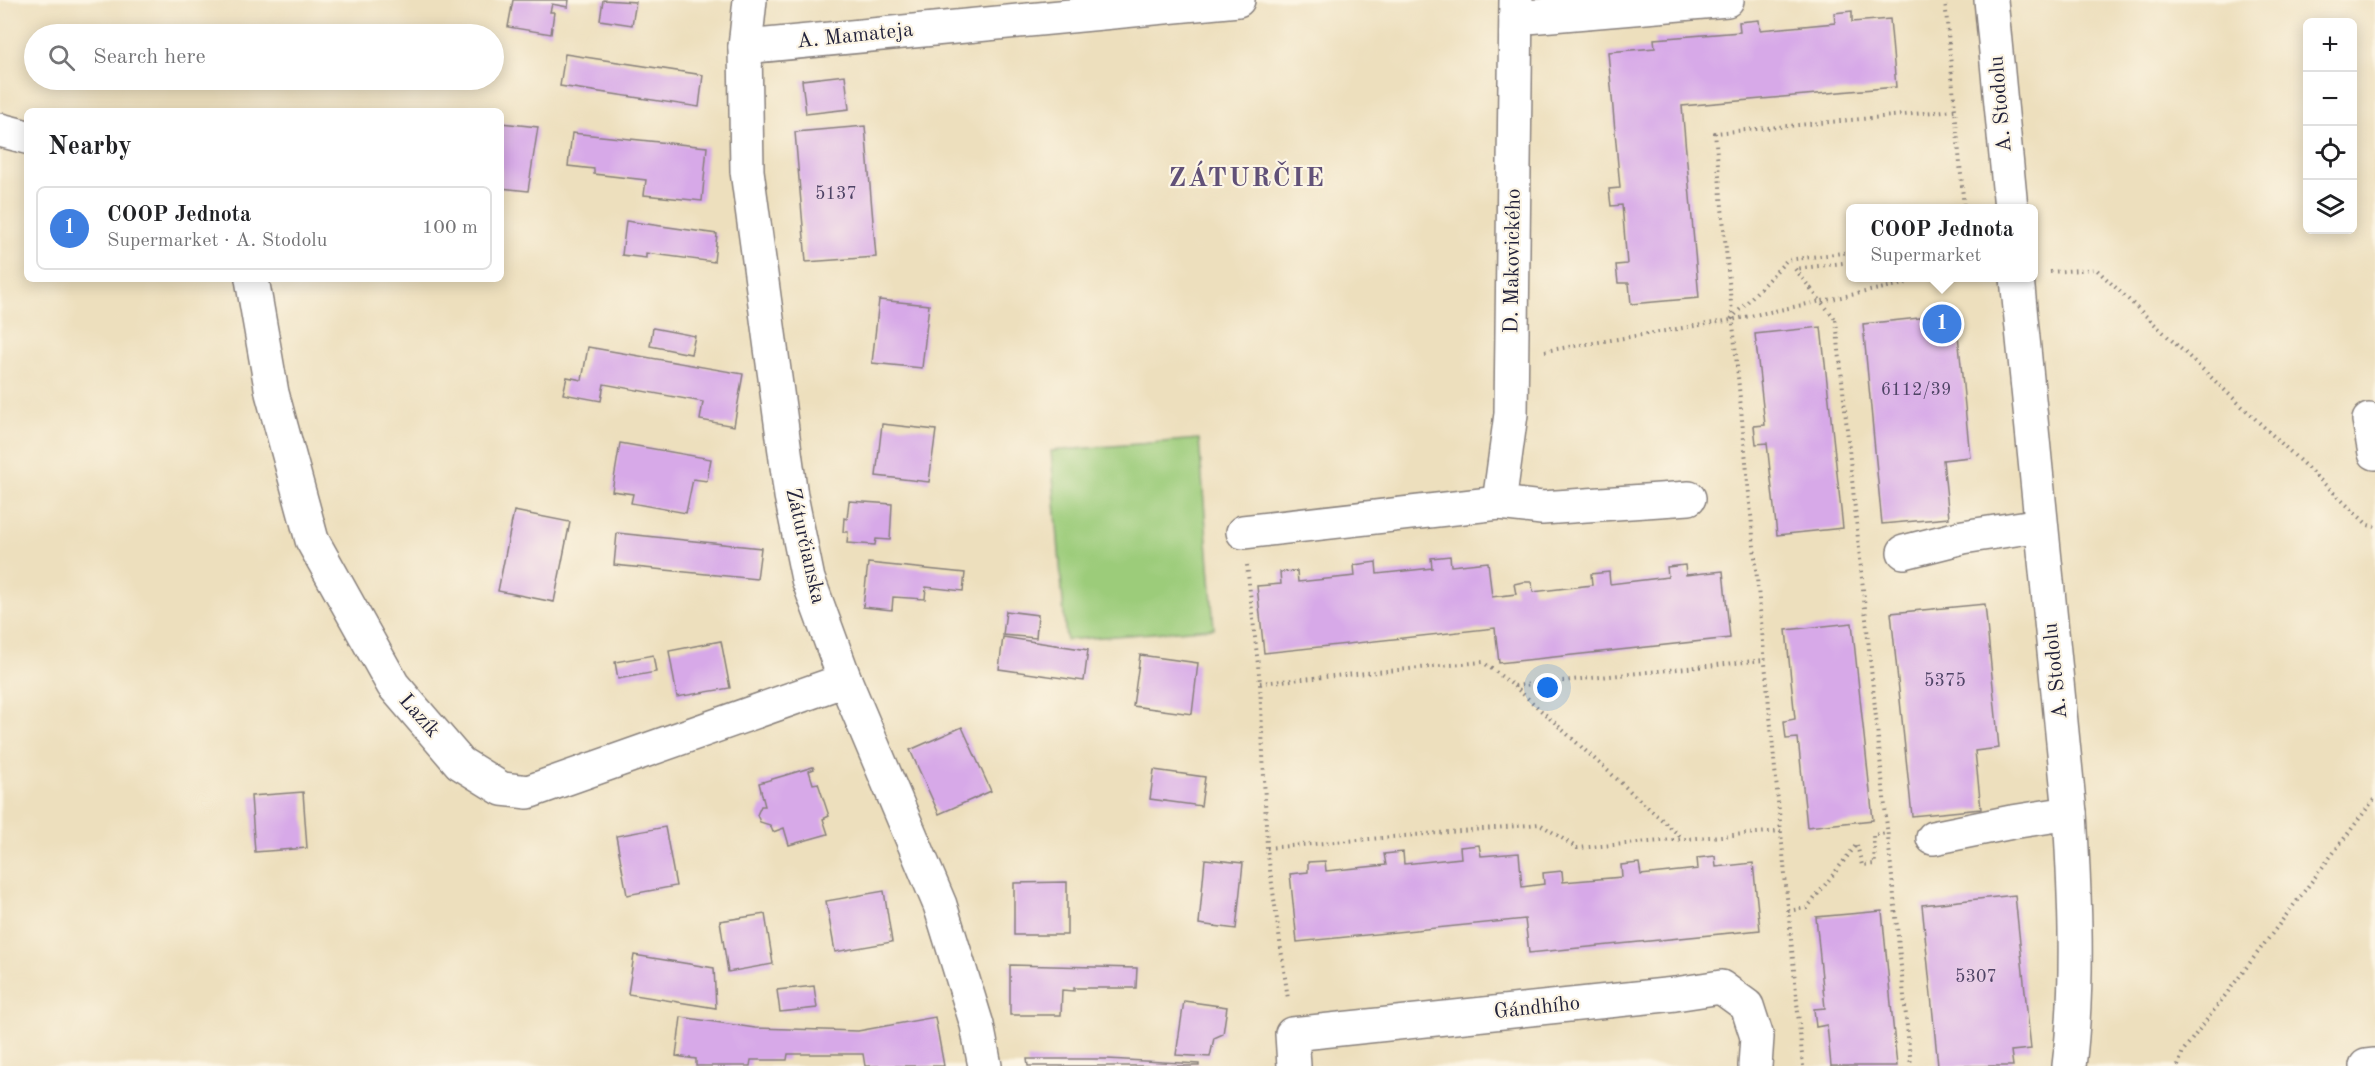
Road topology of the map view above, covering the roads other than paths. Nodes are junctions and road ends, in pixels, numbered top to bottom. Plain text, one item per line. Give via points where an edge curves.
1 (750, 0) edge
2 (1238, 0) edge
3 (1727, 0) edge
4 (1991, 0) edge
5 (1516, 9) edge
6 (963, 12) edge
7 (745, 47) junction
8 (0, 130) edge
9 (24, 136) edge
10 (2011, 204) edge
11 (253, 282) edge
12 (2017, 282) edge
13 (2369, 420) dead end
14 (2375, 453) edge
15 (1689, 498) dead end
16 (1498, 502) junction
17 (2041, 525) junction
18 (1243, 531) road end
19 (1904, 552) dead end
20 (846, 680) junction
21 (2070, 813) junction
22 (1934, 838) dead end
23 (2375, 1065) edge
24 (985, 1066) edge
25 (1294, 1066) edge
26 (1755, 1066) edge
27 (2070, 1066) edge
28 (2366, 1066) edge

1 - 7 street, Záturčianska
2 - 6 street, A. Mamateja
3 - 5 street, D. Makovického
4 - 10 street, A. Stodolu
5 - 16 street, D. Makovického via 1511,414
6 - 7 street, A. Mamateja
7 - 20 street, Záturčianska via 747,171 791,496 808,579
8 - 9 street
11 - 20 street, Lazík via 272,393 312,540 393,685 460,763 502,789 528,792
12 - 17 street, A. Stodolu
13 - 14 street
15 - 16 street via 1542,508
16 - 18 street
17 - 19 street via 1963,537
17 - 21 street, A. Stodolu
20 - 24 street, Záturčianska via 940,905 977,1025
21 - 22 street
21 - 27 street, A. Stodolu via 2074,886 2074,1025
23 - 28 street
25 - 26 street, Gándhího via 1293,1034 1721,987 1747,1006 1756,1037

